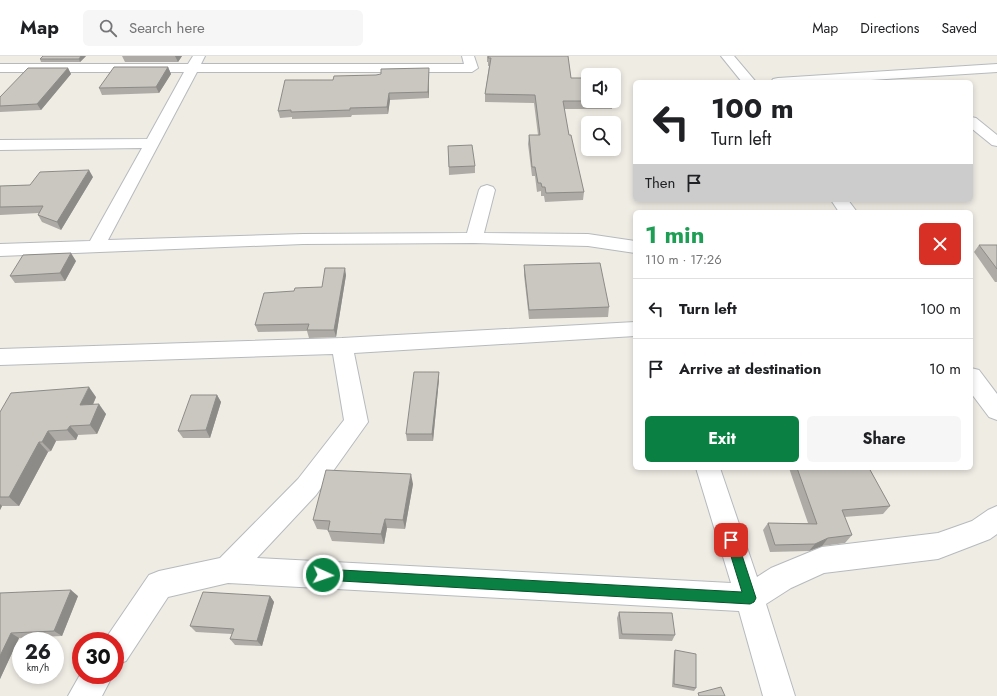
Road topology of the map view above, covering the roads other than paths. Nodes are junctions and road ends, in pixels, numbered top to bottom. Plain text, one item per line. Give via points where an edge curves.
1 (468, 56) edge
2 (726, 56) edge
3 (196, 61) edge
4 (0, 68) edge
5 (997, 68) edge
6 (913, 73) junction
7 (747, 80) edge
8 (808, 80) edge
9 (922, 80) edge
10 (973, 122) edge
11 (997, 142) edge
12 (153, 143) junction
13 (0, 145) edge
14 (487, 190) dead end
15 (474, 238) junction
16 (97, 245) junction
17 (0, 250) edge
18 (633, 251) edge
19 (633, 329) edge
20 (342, 346) junction
21 (0, 357) edge
22 (973, 379) edge
23 (997, 411) edge
24 (709, 470) edge
25 (997, 518) edge
26 (228, 570) junction
27 (750, 598) junction
28 (124, 637) edge
29 (92, 684) edge
30 (84, 696) edge
31 (779, 696) edge

1 - 3 street via 472,68
2 - 7 street
3 - 4 street
3 - 12 street
5 - 6 street
6 - 8 street
6 - 9 street
10 - 11 street
12 - 13 street
12 - 16 street
14 - 15 street
15 - 16 street via 303,239
15 - 18 street via 588,240
16 - 17 street
19 - 20 street
20 - 21 street
20 - 26 street via 356,422 307,487
22 - 23 street
24 - 27 street
25 - 27 street via 981,530 938,546 822,560 781,578
26 - 27 street
26 - 28 street via 159,585
27 - 31 street
29 - 30 street

